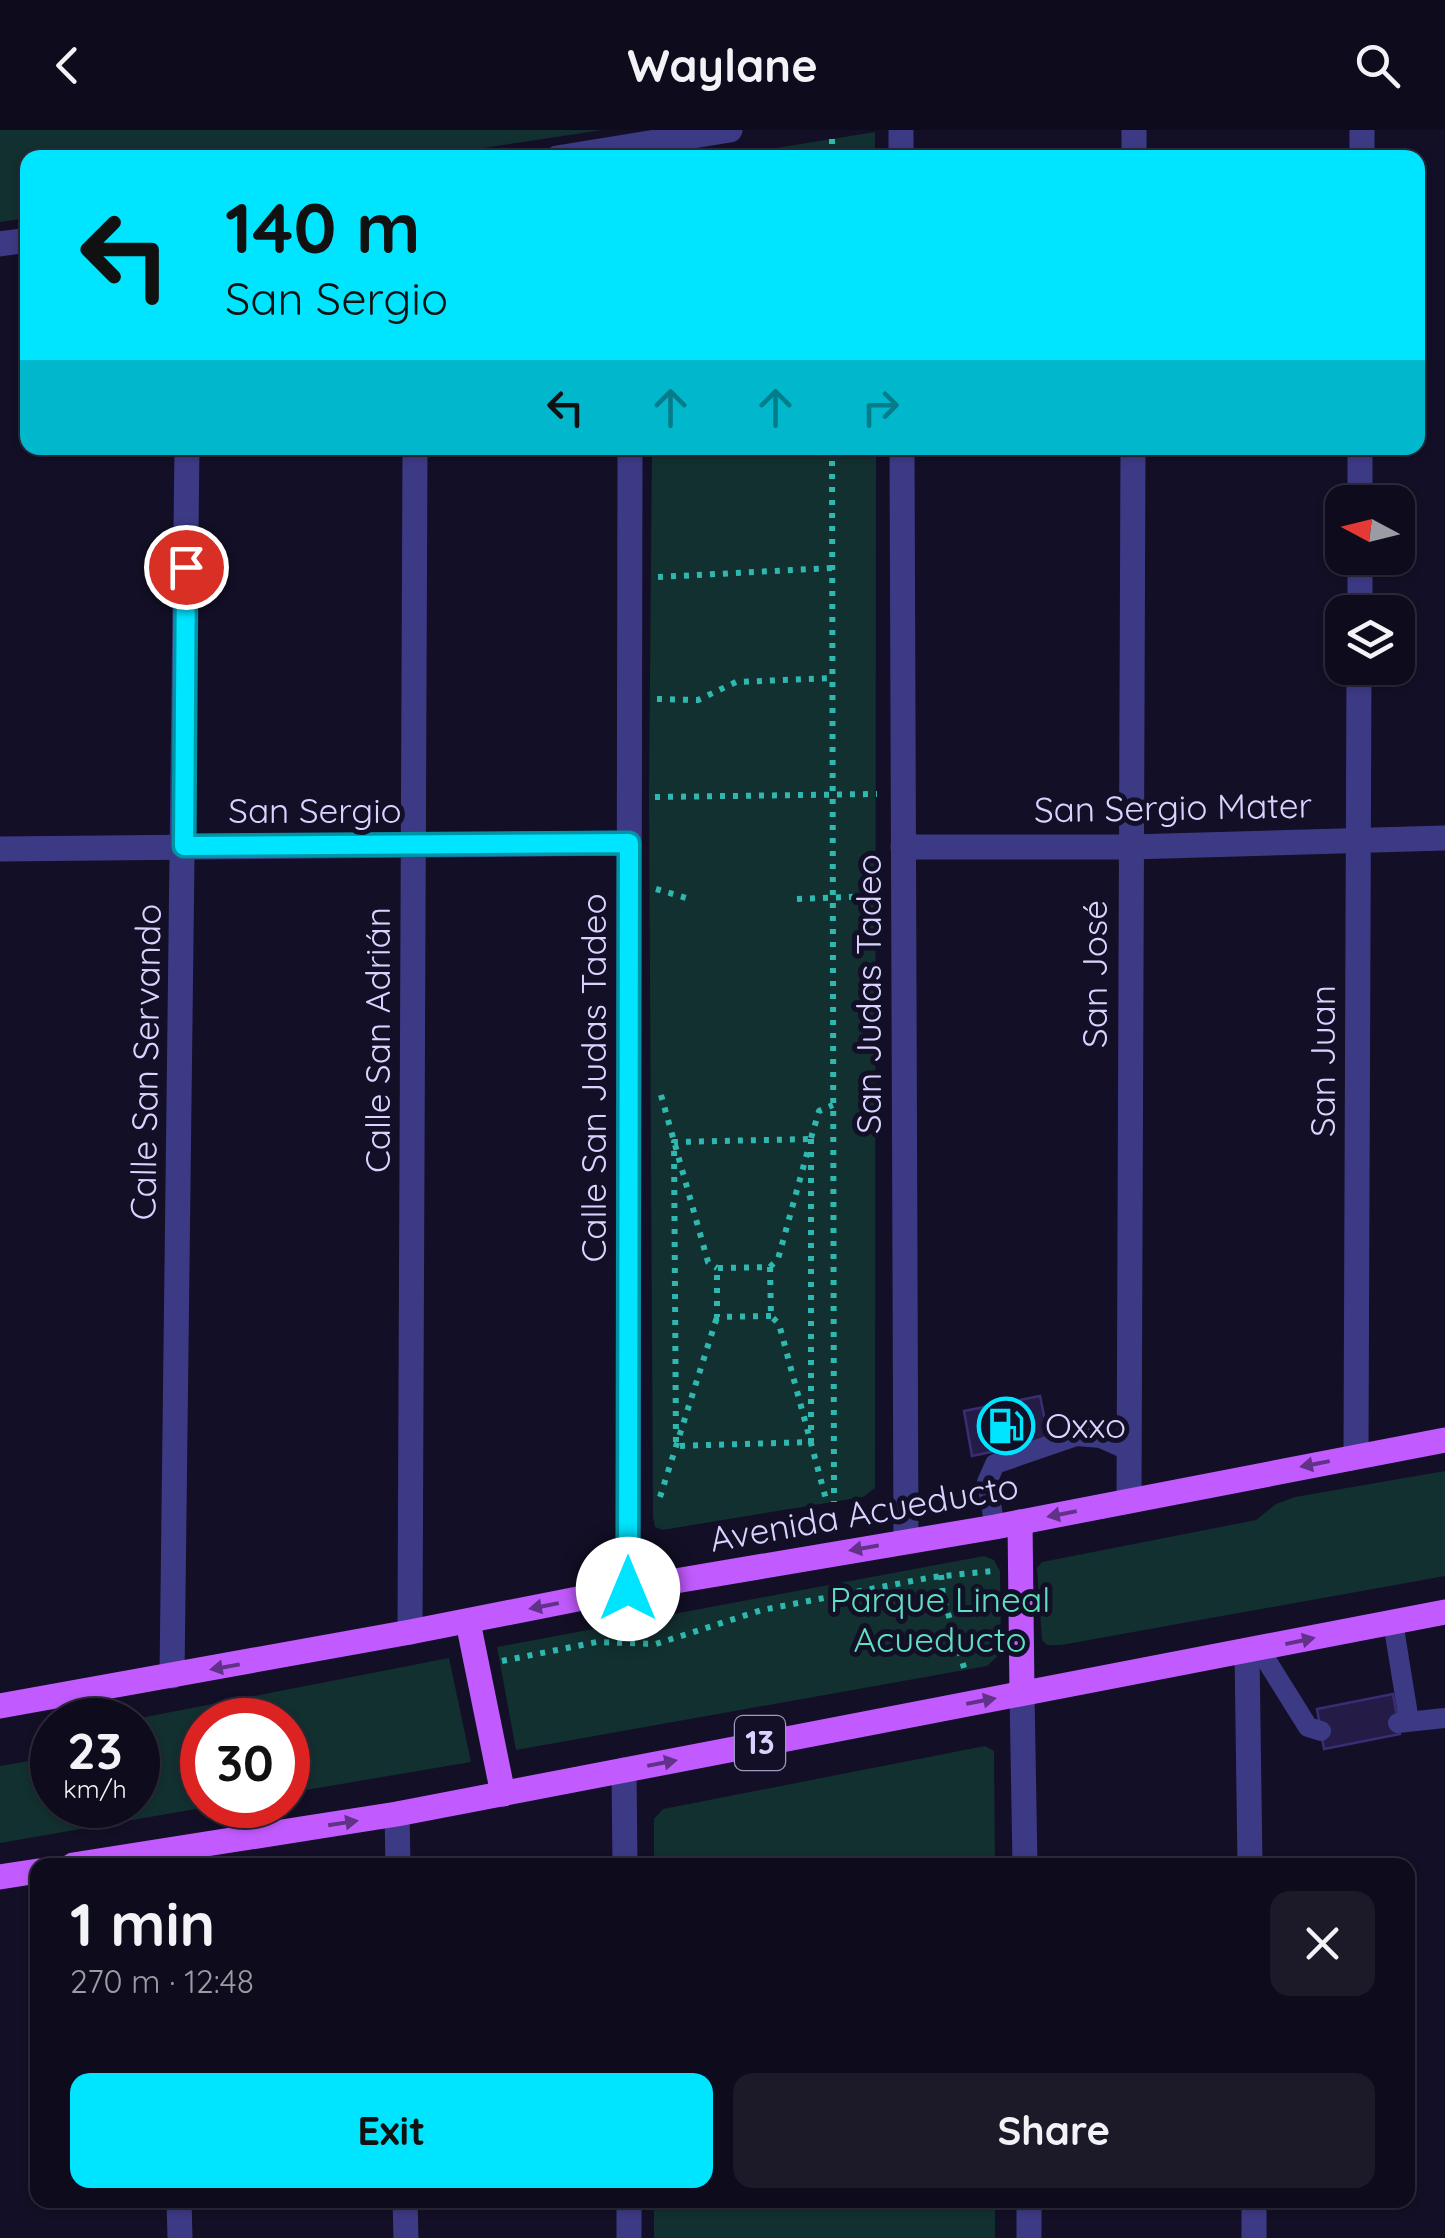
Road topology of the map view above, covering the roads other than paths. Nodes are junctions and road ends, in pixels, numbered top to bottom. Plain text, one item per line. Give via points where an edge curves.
1 (730, 130) edge
2 (636, 150) edge
3 (187, 455) edge
4 (416, 455) edge
5 (630, 455) edge
6 (902, 455) edge
7 (1132, 455) edge
8 (1360, 455) edge
9 (1360, 485) edge
10 (1359, 685) edge
11 (1358, 838) junction
12 (1445, 838) edge
13 (629, 843) junction
14 (184, 846) junction
15 (414, 846) junction
16 (903, 847) junction
17 (1130, 847) junction
18 (0, 848) edge
19 (1445, 1440) edge
20 (1128, 1450) junction
21 (1356, 1455) junction
22 (1129, 1501) junction
23 (1007, 1525) junction
24 (906, 1541) junction
25 (628, 1589) junction
26 (1445, 1612) edge
27 (468, 1622) junction
28 (1393, 1622) junction
29 (410, 1632) junction
30 (1253, 1651) junction
31 (172, 1676) junction
32 (1022, 1693) junction
33 (0, 1706) edge
34 (1445, 1718) edge
35 (1320, 1730) dead end
36 (624, 1770) junction
37 (503, 1794) junction
38 (397, 1814) junction
39 (175, 1857) edge
40 (398, 1858) edge
41 (625, 1858) edge
42 (1024, 1858) edge
43 (1250, 1858) edge
44 (30, 1872) edge
45 (0, 1877) edge
46 (179, 2208) edge
47 (405, 2208) edge
48 (629, 2208) edge
49 (1029, 2208) edge
50 (1254, 2208) edge
51 (180, 2238) edge
52 (406, 2238) edge
53 (630, 2238) edge
54 (1029, 2238) edge
55 (1254, 2238) edge

1 - 2 street
3 - 14 street, Calle San Servando
4 - 15 street, Calle San Adrián
5 - 13 street, Calle San Judas Tadeo
6 - 16 street, San Judas Tadeo
7 - 17 street, San José
8 - 9 street
10 - 11 street, San Juan
11 - 12 street, San Sergio Mater
11 - 17 street, San Sergio Mater
11 - 21 street, San Juan
13 - 15 street, San Sergio
13 - 25 street, Calle San Judas Tadeo
14 - 15 street, San Sergio
14 - 18 street, San Sergio
14 - 31 street, Calle San Servando
15 - 29 street, Calle San Adrián
16 - 17 street, San Sergio Mater
16 - 24 street, San Judas Tadeo
17 - 20 street, San José
19 - 21 main road, Avenida Acueducto
20 - 22 street, San José
20 - 23 lane via 1076,1436 996,1464 986,1482
21 -> 22 main road, Avenida Acueducto
22 -> 23 main road, Avenida Acueducto
23 - 24 main road, Avenida Acueducto
23 - 32 main road
24 -> 25 main road, Avenida Acueducto
25 -> 27 main road, Avenida Acueducto
26 - 28 main road, 13
27 - 29 main road, Avenida Acueducto
27 - 37 main road
30 -> 28 main road, 13
28 - 34 lane via 1404,1722
29 -> 31 main road, Avenida Acueducto
30 - 32 main road, 13
30 - 35 lane via 1308,1728
30 - 43 street
31 - 33 main road, Avenida Acueducto
36 -> 32 main road, 13
32 - 42 street
36 - 37 main road, 13
36 - 41 street
37 - 38 main road, 13
39 -> 38 main road, 13
38 - 40 street
44 - 45 main road
46 - 51 street
47 - 52 street
48 - 53 street
49 - 54 street
50 - 55 street

